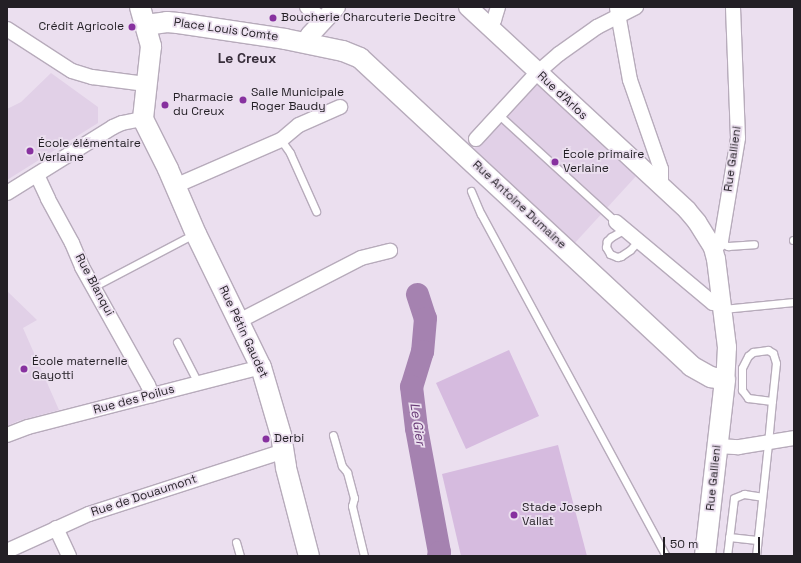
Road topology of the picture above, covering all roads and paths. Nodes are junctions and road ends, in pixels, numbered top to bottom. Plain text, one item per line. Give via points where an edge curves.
1 (307, 7) edge
2 (336, 7) edge
3 (468, 7) edge
4 (498, 7) edge
5 (636, 7) edge
6 (733, 7) edge
7 (618, 11) edge
8 (143, 16) edge
9 (324, 21) junction
10 (489, 26) junction
11 (7, 29) edge
12 (306, 42) junction
13 (538, 73) junction
14 (146, 84) junction
15 (340, 106) dead end
16 (499, 115) junction
17 (143, 119) junction
18 (476, 139) dead end
19 (281, 140) junction
20 (37, 175) junction
21 (658, 184) junction
22 (175, 186) junction
23 (471, 191) dead end
24 (7, 193) edge
25 (316, 211) dead end
26 (620, 225) junction
27 (196, 234) junction
28 (639, 240) junction
29 (754, 244) dead end
30 (716, 245) junction
31 (390, 251) dead end
32 (93, 287) junction
33 (794, 302) edge
34 (722, 307) junction
35 (239, 321) junction
36 (177, 342) dead end
37 (261, 367) junction
38 (725, 380) junction
39 (198, 383) junction
40 (152, 395) junction
41 (772, 401) junction
42 (7, 435) edge
43 (333, 435) dead end
44 (794, 438) edge
45 (768, 443) junction
46 (717, 446) junction
47 (284, 451) junction
48 (762, 497) junction
49 (56, 528) junction
50 (729, 537) junction
51 (757, 540) junction
52 (236, 542) dead end
53 (7, 551) edge
54 (69, 556) edge
55 (240, 556) edge
56 (309, 556) edge
57 (364, 556) edge
58 (666, 556) edge
59 (705, 556) edge
60 (727, 556) edge
61 (756, 556) edge

1 - 9 street
2 - 9 street
3 - 10 street, Rue d'Arlos
4 - 10 street
5 - 7 street
6 - 30 street, Rue Gallieni via 738,126 735,157
7 - 13 street via 577,40
7 - 21 street via 630,80 661,169 662,175
8 - 12 main road, Place Louis Comte via 167,22
8 - 14 main road via 151,46
9 - 12 street
10 - 13 street, Rue d'Arlos
11 - 14 street via 72,71 92,77
12 - 38 main road, Rue Antoine Dumaine via 353,54 366,62 691,366 711,377
13 - 16 street
13 - 21 street, Rue d'Arlos
14 - 17 main road
15 - 19 street via 299,124
16 - 18 street
16 - 26 lane
17 - 20 street via 113,127
17 - 22 main road, Rue Pétin Gaudet
19 - 22 street
19 - 25 lane via 290,152
20 - 24 street
20 - 32 street, Rue Blanqui
21 - 30 street, Rue d'Arlos via 687,210
22 - 27 main road, Rue Pétin Gaudet
23 - 58 lane
26 - 28 street
26 - 28 lane via 607,241 606,247 610,254 621,256
27 - 32 lane via 168,246
27 - 35 main road, Rue Pétin Gaudet
28 - 34 street via 712,303
29 - 30 lane
30 - 34 street, Rue Gallieni
31 - 35 street via 361,258
32 - 40 street, Rue Blanqui
33 - 34 lane
34 - 38 street, Rue Gallieni via 727,347
35 - 37 main road, Rue Pétin Gaudet
36 - 39 lane
37 - 39 street, Rue des Poilus
37 - 47 main road, Rue Pétin Gaudet
38 - 46 main road, Rue Gallieni
39 - 40 street, Rue des Poilus
40 - 42 street, Rue des Poilus
41 - 41 lane via 775,357 768,350 753,352 742,368 742,390 748,398
41 - 45 lane
43 - 57 lane via 354,498 352,506
44 - 45 street
45 - 46 street via 739,447
45 - 48 lane
46 - 59 main road, Rue Gallieni
47 - 49 street, Rue de Douaumont via 89,514
47 - 56 main road, Rue Pétin Gaudet
48 - 50 lane via 744,494 734,498
48 - 51 lane
49 - 53 street, Rue de Douaumont
49 - 54 street
50 - 51 lane
50 - 60 lane
51 - 61 lane
52 - 55 lane

